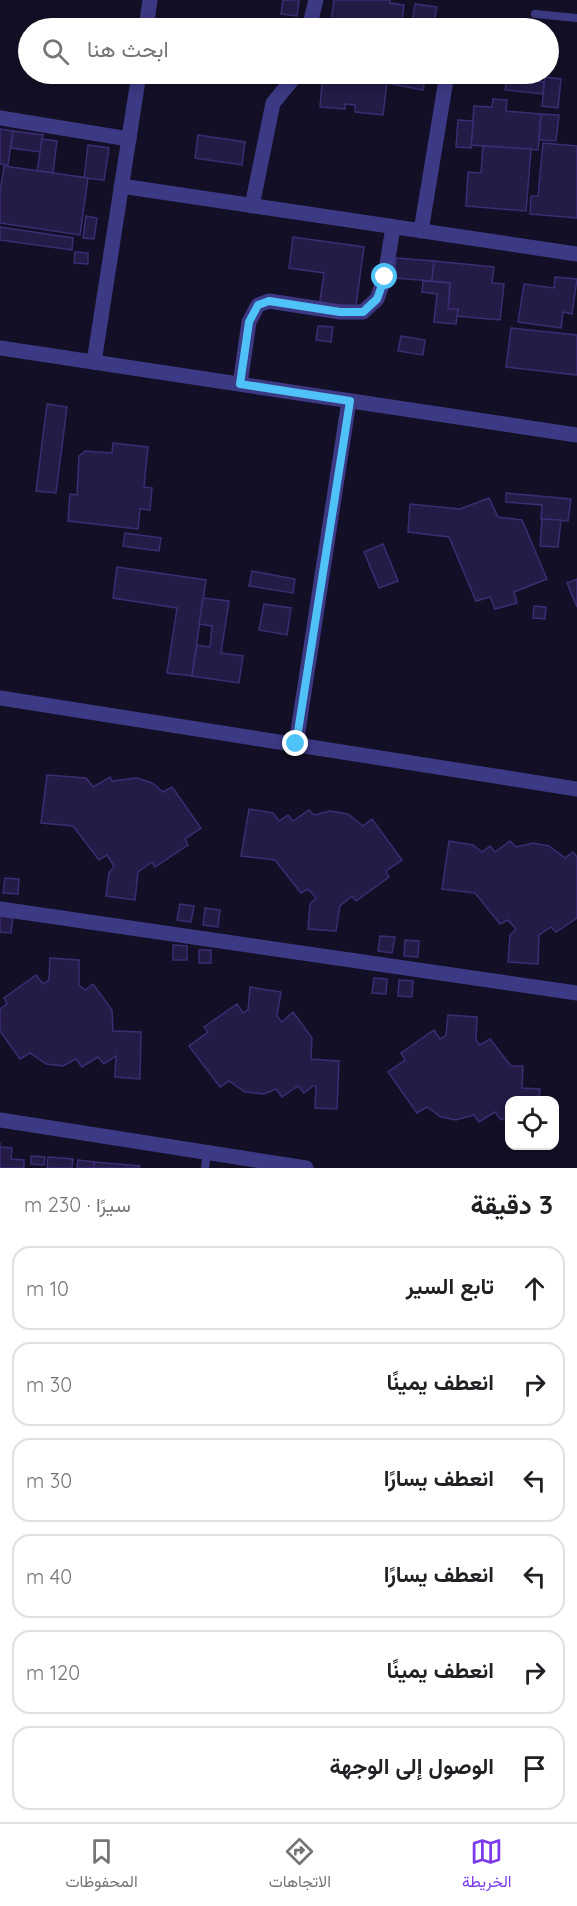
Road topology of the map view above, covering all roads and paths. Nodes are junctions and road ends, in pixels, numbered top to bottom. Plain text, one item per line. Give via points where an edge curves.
1 (150, 0) edge
2 (316, 0) edge
3 (535, 14) dead end
4 (147, 18) edge
5 (312, 18) edge
6 (577, 18) edge
7 (137, 84) edge
8 (289, 84) edge
9 (445, 84) edge
10 (0, 118) edge
11 (129, 138) junction
12 (122, 186) junction
13 (252, 206) junction
14 (393, 227) junction
15 (421, 231) junction
16 (577, 254) edge
17 (0, 348) edge
18 (94, 362) junction
19 (240, 384) junction
20 (350, 401) junction
21 (577, 435) edge
22 (0, 698) edge
23 (296, 744) junction
24 (577, 789) edge
25 (0, 909) edge
26 (577, 993) edge
27 (0, 1120) edge
28 (207, 1152) junction
29 (205, 1168) edge
30 (306, 1168) edge

1 - 4 street
2 - 5 street
3 - 6 lane
7 - 11 street
8 - 13 street via 273,103
9 - 15 street
10 - 11 street
11 - 12 street
12 - 13 street
12 - 18 street
13 - 14 street
14 - 15 street
14 - 19 street via 385,277 377,299 363,312 269,301 258,305 249,322
15 - 16 street
17 - 18 street
18 - 19 street
19 - 20 street
20 - 21 street
20 - 23 street
22 - 23 street
23 - 24 street
25 - 26 street
27 - 28 street
28 - 29 lane
28 - 30 street

